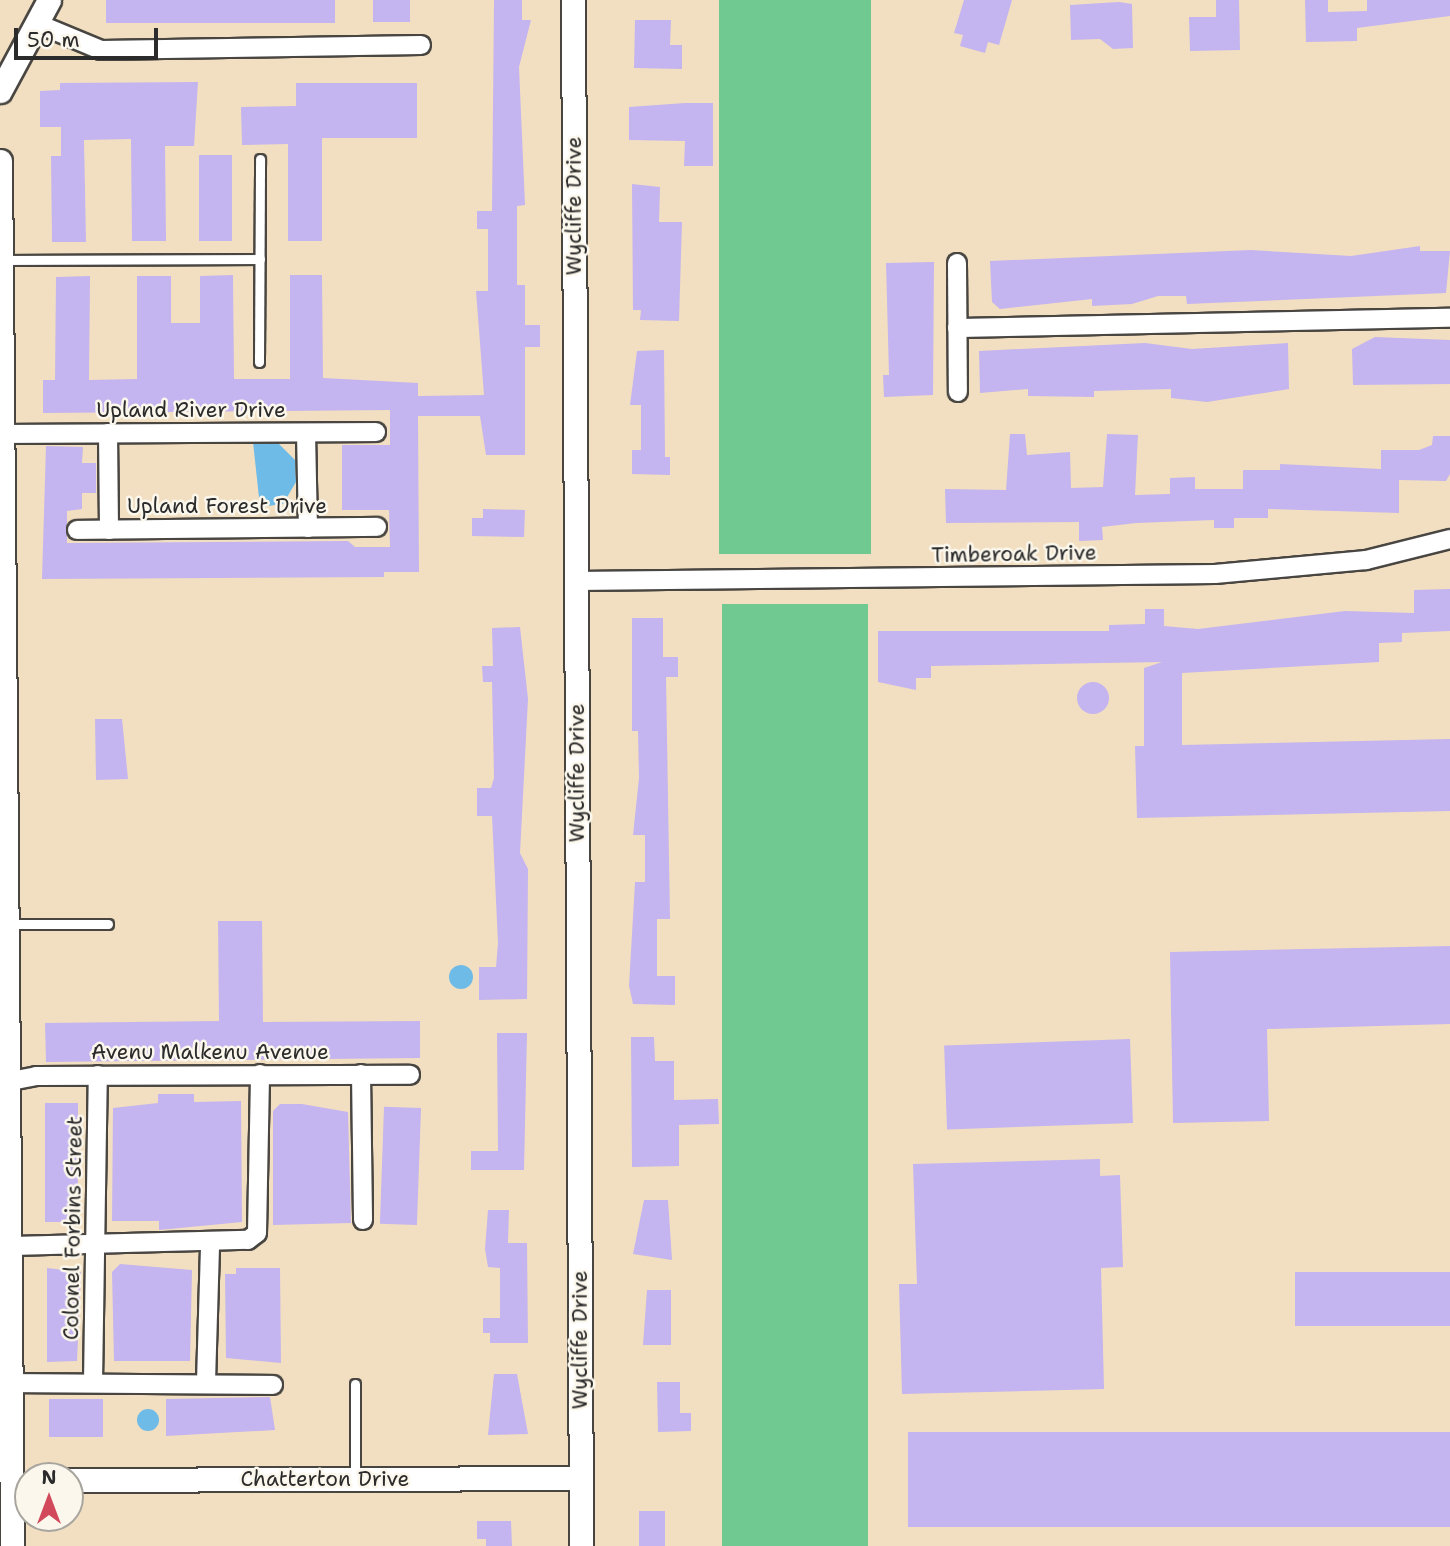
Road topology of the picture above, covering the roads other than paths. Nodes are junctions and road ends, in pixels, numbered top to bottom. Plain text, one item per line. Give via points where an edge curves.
1 (49, 0) edge
2 (573, 0) edge
3 (36, 23) junction
4 (421, 45) dead end
5 (0, 91) edge
6 (260, 159) dead end
7 (0, 161) edge
8 (260, 259) junction
9 (5, 260) junction
10 (957, 263) dead end
11 (1450, 318) edge
12 (957, 328) junction
13 (259, 362) dead end
14 (958, 392) dead end
15 (376, 432) dead end
16 (108, 433) junction
17 (306, 433) junction
18 (3, 434) edge
19 (377, 527) dead end
20 (308, 528) junction
21 (77, 530) dead end
22 (109, 530) junction
23 (1450, 539) edge
24 (576, 581) junction
25 (4, 831) edge
26 (108, 924) dead end
27 (6, 928) edge
28 (260, 1074) junction
29 (361, 1074) junction
30 (98, 1075) junction
31 (410, 1075) dead end
32 (6, 1082) edge
33 (363, 1220) dead end
34 (210, 1244) junction
35 (12, 1246) junction
36 (97, 1246) junction
37 (93, 1382) junction
38 (206, 1382) junction
39 (11, 1383) junction
40 (355, 1384) dead end
41 (273, 1385) dead end
42 (581, 1478) junction
43 (355, 1479) junction
44 (13, 1480) edge
45 (84, 1480) edge
46 (12, 1546) edge
47 (581, 1546) edge

1 - 3 street
2 - 24 street, Wycliffe Drive
3 - 4 street via 101,50
3 - 5 street
6 - 8 lane
7 - 9 street
8 - 9 lane
8 - 13 lane
9 - 18 street
10 - 12 street
11 - 12 street
12 - 14 street
15 - 17 street, Upland River Drive
16 - 17 street, Upland River Drive
16 - 18 street, Upland River Drive
16 - 22 street
17 - 20 street
18 - 25 street
19 - 20 street, Upland Forest Drive
20 - 22 street, Upland Forest Drive
21 - 22 street, Upland Forest Drive
23 - 24 street, Timberoak Drive via 1366,560 1215,574
24 - 42 street, Wycliffe Drive
25 - 27 street
26 - 27 lane
27 - 32 street
28 - 29 street, Avenu Malkenu Avenue
28 - 30 street, Avenu Malkenu Avenue
28 - 34 street via 257,1233 248,1240
29 - 31 street, Avenu Malkenu Avenue
29 - 33 street
30 - 32 street, Avenu Malkenu Avenue
30 - 36 street, Colonel Forbins Street
32 - 35 street
34 - 36 street
34 - 38 street
35 - 36 street
35 - 39 street
36 - 37 street, Colonel Forbins Street
37 - 38 street
37 - 39 street
38 - 41 street
39 - 44 street
40 - 43 lane
42 - 43 street, Chatterton Drive
42 - 47 street, Wycliffe Drive
43 - 45 street, Chatterton Drive
44 - 46 street

